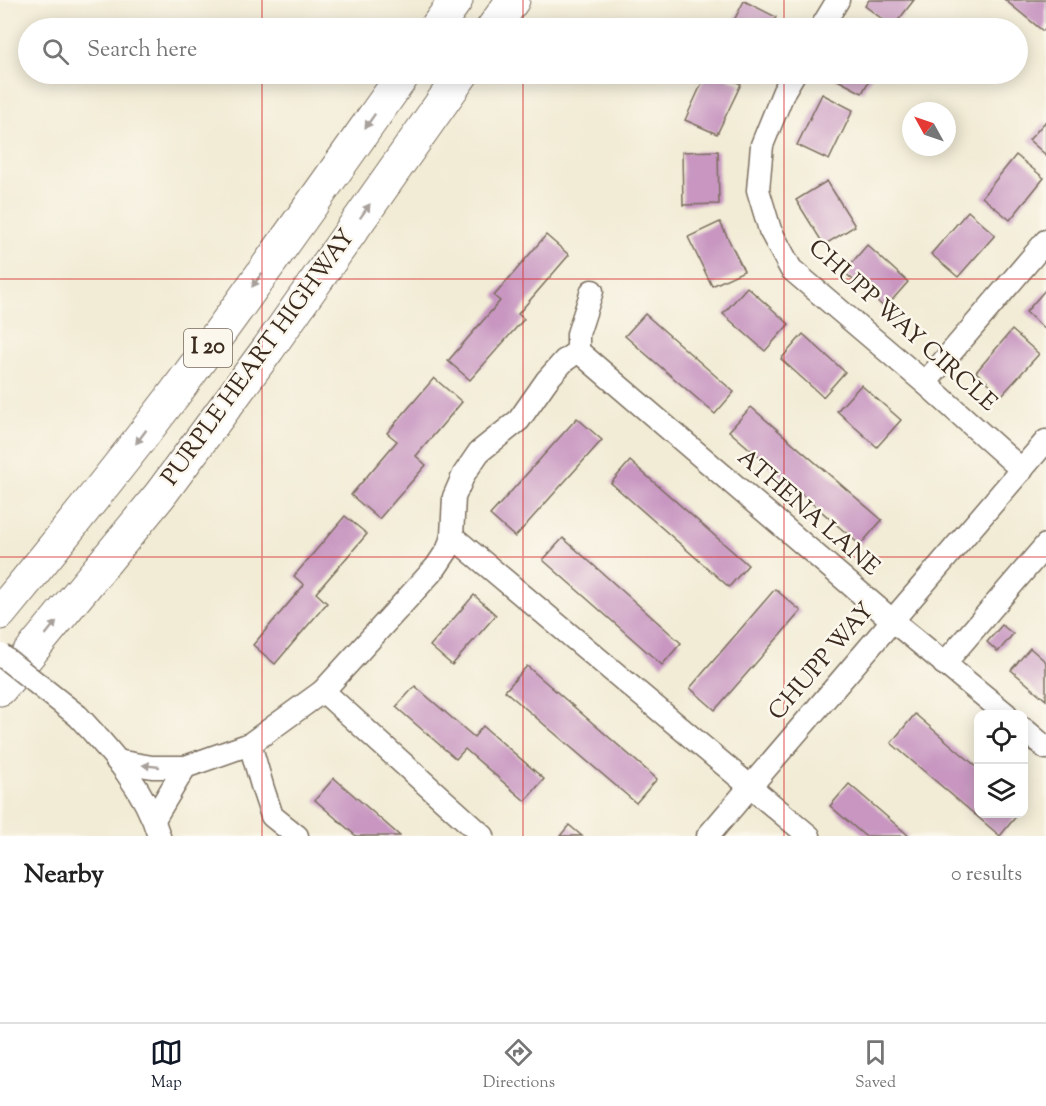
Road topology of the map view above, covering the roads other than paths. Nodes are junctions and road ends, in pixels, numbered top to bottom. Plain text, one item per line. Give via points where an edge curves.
1 (456, 0) edge
2 (513, 0) edge
3 (838, 0) edge
4 (443, 18) edge
5 (500, 18) edge
6 (827, 18) edge
7 (397, 84) edge
8 (455, 84) edge
9 (788, 84) edge
10 (1046, 242) edge
11 (592, 291) dead end
12 (578, 351) junction
13 (925, 383) junction
14 (1046, 441) edge
15 (1022, 470) junction
16 (452, 536) junction
17 (1046, 545) edge
18 (0, 613) edge
19 (893, 621) junction
20 (0, 655) edge
21 (944, 664) junction
22 (0, 689) edge
23 (323, 691) junction
24 (1000, 710) edge
25 (1028, 733) edge
26 (250, 744) junction
27 (1046, 748) edge
28 (117, 761) junction
29 (185, 767) junction
30 (750, 786) junction
31 (157, 828) edge
32 (297, 836) edge
33 (483, 836) edge
34 (708, 836) edge
35 (809, 836) edge

1 - 4 highway
2 - 5 highway
3 - 6 street
7 -> 18 highway, PURPLE HEART HIGHWAY / I 20 via 176,392
22 -> 8 highway, PURPLE HEART HIGHWAY / I 20 via 160,495
9 - 13 street, CHUPP WAY CIRCLE via 762,145 758,190 770,230 791,269
10 - 13 street
11 - 12 street via 578,334
12 - 16 street via 547,380 519,420 479,452 464,474 454,496
12 - 19 street, ATHENA LANE
13 - 15 street, CHUPP WAY CIRCLE
14 - 15 street, CHUPP WAY
15 - 19 street, CHUPP WAY
16 - 23 street via 436,567
16 - 30 street
17 - 21 street
19 - 21 street, ATHENA LANE
19 - 30 street, CHUPP WAY
20 - 28 street, bridge via 78,716
21 - 24 street, ATHENA LANE
23 - 26 street
23 - 33 street
25 - 27 street
26 - 29 street
26 - 32 street via 272,816
29 -> 28 street
28 - 31 street
29 - 31 street
30 - 34 street, CHUPP WAY
30 - 35 street

